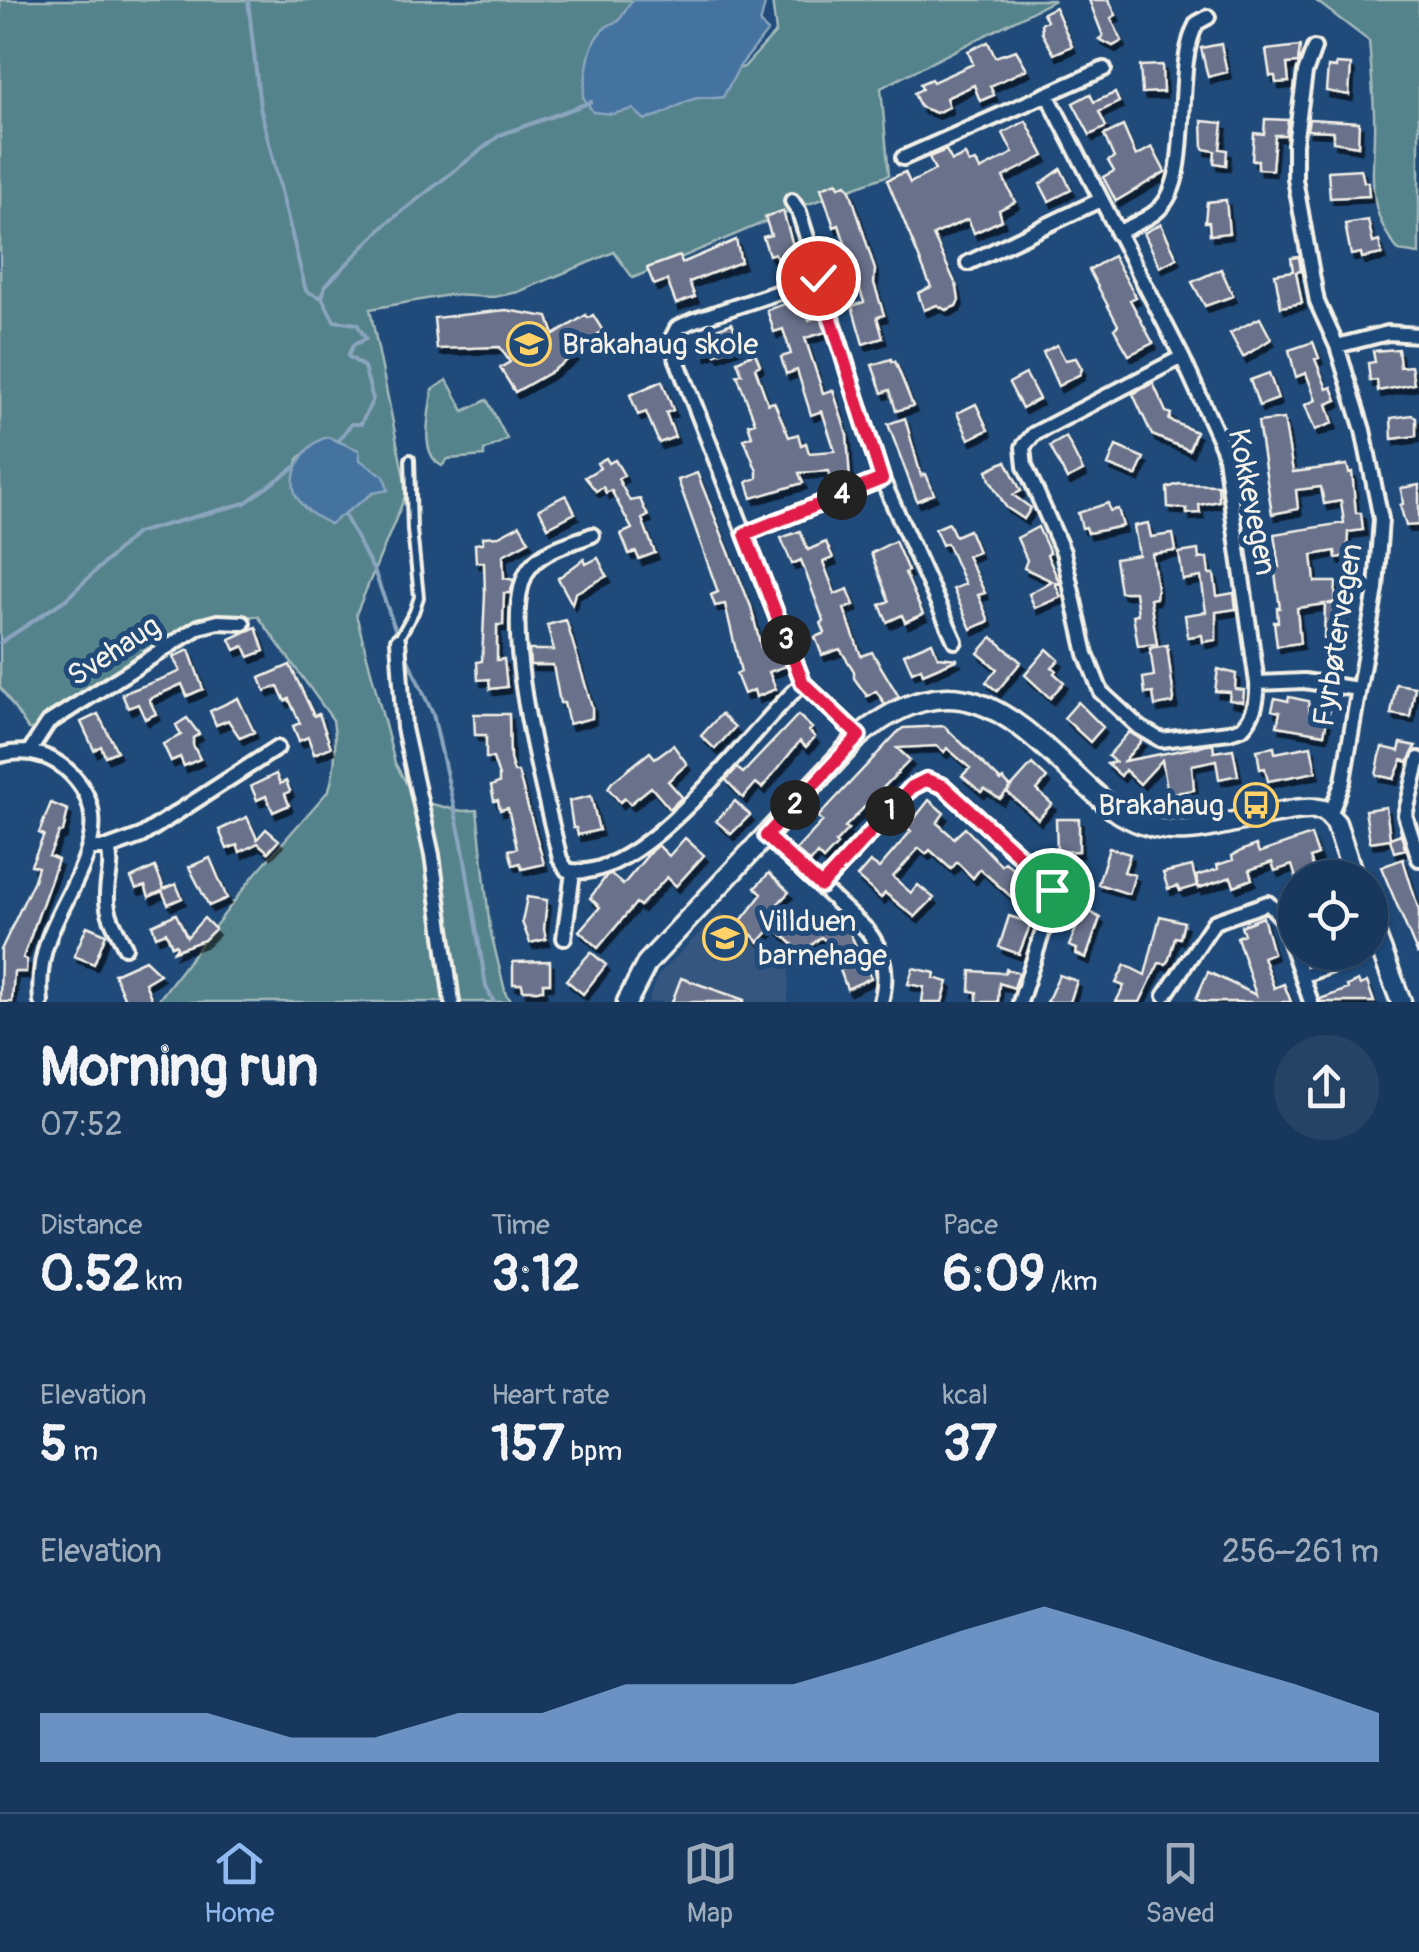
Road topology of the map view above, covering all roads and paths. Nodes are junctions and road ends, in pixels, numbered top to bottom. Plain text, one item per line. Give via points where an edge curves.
1 (1208, 17) dead end
2 (1314, 48) dead end
3 (1104, 68) dead end
4 (1047, 94) junction
5 (903, 158) dead end
6 (1100, 200) junction
7 (792, 201) dead end
8 (1117, 232) junction
9 (968, 263) dead end
10 (818, 278) junction
11 (1419, 335) edge
12 (1337, 346) junction
13 (1182, 358) junction
14 (410, 459) dead end
15 (882, 479) junction
16 (745, 534) junction
17 (592, 535) dead end
18 (243, 623) dead end
19 (398, 640) joint
20 (955, 641) dead end
21 (803, 683) junction
22 (1258, 683) junction
23 (1358, 688) junction
24 (859, 736) junction
25 (277, 748) dead end
26 (29, 752) junction
27 (0, 755) edge
28 (1419, 759) edge
29 (1330, 815) junction
30 (766, 836) junction
31 (91, 848) junction
32 (108, 848) junction
33 (1419, 859) edge
34 (1348, 860) edge
35 (574, 872) junction
36 (821, 886) junction
37 (564, 938) dead end
38 (126, 947) dead end
39 (1318, 970) edge
40 (1383, 970) edge
41 (1304, 975) junction
42 (1166, 994) dead end
43 (40, 1002) edge
44 (452, 1002) edge
45 (628, 1002) edge
46 (880, 1002) edge
47 (1020, 1002) edge
48 (1312, 1002) edge
49 (1401, 1002) edge

1 - 8 street via 1197,23 1188,47 1173,189 1157,211
2 - 12 street, Fyrbøtervegen via 1294,179 1317,302
3 - 4 street
4 - 5 street
4 - 6 street, Kokkevegen
6 - 8 street, Kokkevegen
6 - 9 street
7 - 10 street
8 - 13 street, Kokkevegen
10 - 15 street
10 - 16 street via 672,334 672,350
11 - 12 street via 1388,333
12 - 23 street, Fyrbøtervegen via 1364,430 1381,519
13 - 22 street, Kokkevegen via 1224,450
13 - 22 street via 1034,434 1022,457 1057,533 1101,692 1152,736 1172,741 1242,728 1258,700
14 - 19 lane via 419,597
15 - 16 street
15 - 20 street
16 - 21 street
17 - 35 street via 541,556 528,568 519,598 524,705 560,859
18 - 26 street, Svehaug via 199,626 48,723
19 - 44 street via 404,728 432,855
21 - 24 street
21 - 35 street via 678,817 617,860
22 - 23 street
23 - 29 street, Fyrbøtervegen
24 - 29 street via 883,716 917,702 953,698 999,711 1113,809 1142,824 1190,832 1304,808
24 - 30 street
25 - 32 street via 141,836
26 - 27 street
26 - 31 street via 54,759 85,793
28 - 33 street via 1405,816
29 - 34 street
30 - 36 street
30 - 45 street via 648,963
31 - 32 street
31 - 43 street via 48,939
32 - 38 street via 108,912
35 - 37 street
36 - 46 street via 879,945 885,974
36 - 47 street via 912,787 926,780 943,786 1052,890
39 - 41 street
40 - 49 street
41 - 42 street via 1278,910 1268,903 1208,928
41 - 48 street

